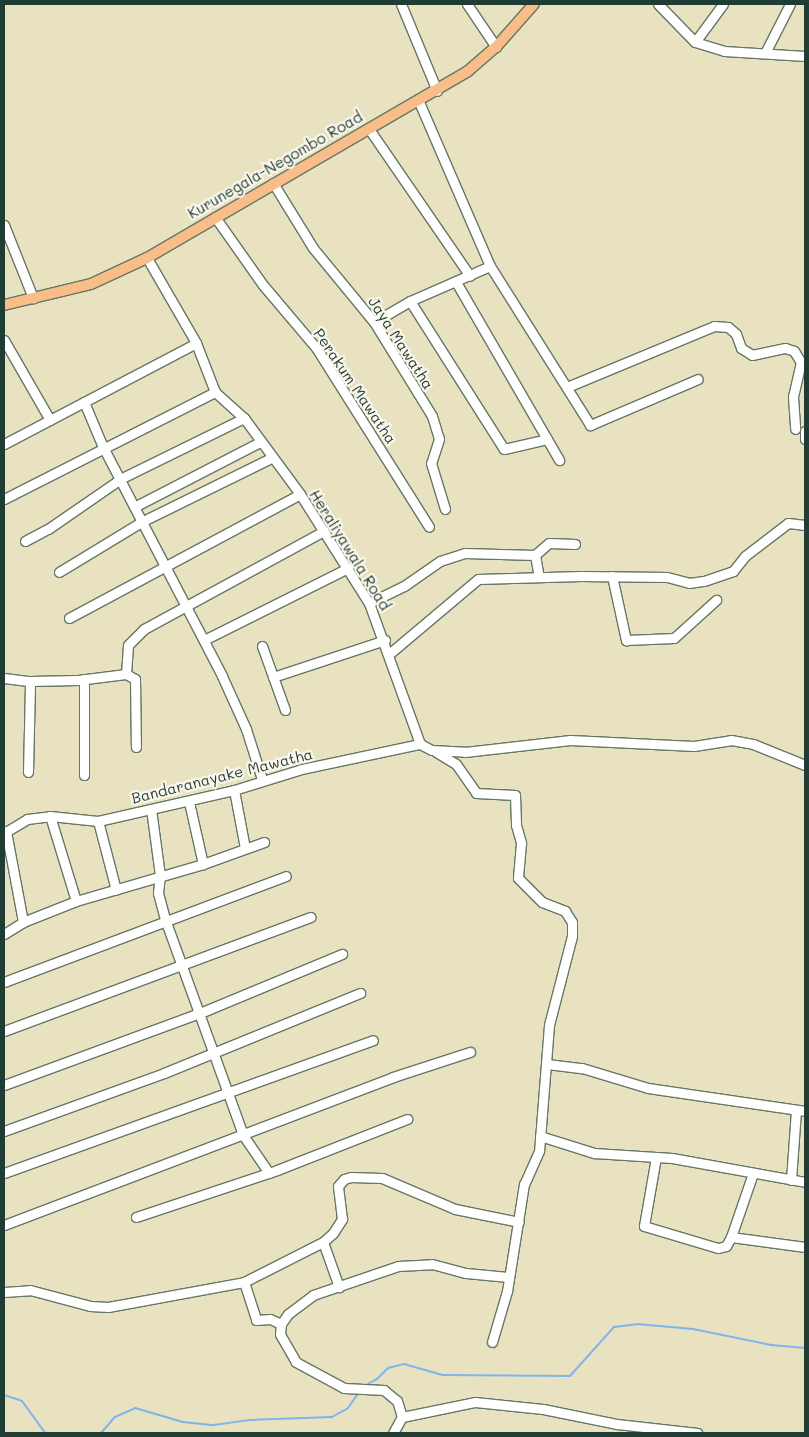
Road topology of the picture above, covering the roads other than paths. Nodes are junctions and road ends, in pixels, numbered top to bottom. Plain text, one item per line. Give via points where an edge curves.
1 (401, 4) edge
2 (467, 4) edge
3 (534, 4) edge
4 (658, 4) edge
5 (723, 4) edge
6 (790, 4) edge
7 (694, 42) junction
8 (496, 47) junction
9 (765, 53) junction
10 (805, 56) edge
11 (437, 91) junction
12 (419, 102) junction
13 (369, 129) junction
14 (273, 183) junction
15 (215, 217) junction
16 (4, 225) edge
17 (147, 258) junction
18 (490, 266) junction
19 (470, 276) junction
20 (456, 282) junction
21 (33, 298) junction
22 (410, 301) junction
23 (4, 304) edge
24 (374, 322) junction
25 (4, 340) edge
26 (196, 343) junction
27 (698, 380) dead end
28 (567, 387) junction
29 (216, 392) junction
30 (84, 402) junction
31 (244, 418) junction
32 (50, 420) junction
33 (795, 428) dead end
34 (805, 431) edge
35 (547, 439) junction
36 (805, 439) edge
37 (260, 442) junction
38 (4, 443) edge
39 (103, 447) junction
40 (271, 458) junction
41 (559, 460) dead end
42 (122, 478) junction
43 (300, 494) junction
44 (4, 499) edge
45 (136, 506) junction
46 (445, 509) dead end
47 (143, 520) junction
48 (805, 525) edge
49 (429, 527) dead end
50 (324, 531) junction
51 (25, 541) dead end
52 (575, 544) dead end
53 (535, 555) junction
54 (166, 564) junction
55 (348, 568) junction
56 (59, 572) dead end
57 (612, 576) junction
58 (539, 577) junction
59 (716, 600) dead end
60 (369, 603) junction
61 (186, 605) junction
62 (69, 618) dead end
63 (204, 640) junction
64 (385, 640) junction
65 (262, 646) dead end
66 (389, 654) junction
67 (126, 674) junction
68 (273, 677) junction
69 (4, 678) edge
70 (84, 679) junction
71 (30, 681) junction
72 (284, 710) dead end
73 (420, 744) junction
74 (136, 747) dead end
75 (432, 750) junction
76 (805, 765) edge
77 (28, 772) dead end
78 (84, 775) dead end
79 (262, 779) junction
80 (234, 790) junction
81 (189, 802) junction
82 (151, 809) junction
83 (50, 816) junction
84 (98, 821) junction
85 (5, 832) edge
86 (264, 842) dead end
87 (246, 848) junction
88 (203, 864) junction
89 (160, 876) junction
90 (286, 876) dead end
91 (116, 890) junction
92 (76, 901) junction
93 (311, 917) dead end
94 (23, 922) junction
95 (166, 922) junction
96 (4, 934) edge
97 (342, 954) dead end
98 (184, 967) junction
99 (4, 982) edge
100 (360, 993) dead end
101 (200, 1012) junction
102 (4, 1030) edge
103 (373, 1040) dead end
104 (470, 1052) dead end
105 (214, 1053) junction
106 (547, 1064) junction
107 (4, 1085) edge
108 (228, 1091) junction
109 (801, 1110) edge
110 (407, 1119) dead end
111 (4, 1131) edge
112 (243, 1135) junction
113 (540, 1136) junction
114 (656, 1157) junction
115 (4, 1173) edge
116 (269, 1173) junction
117 (752, 1173) junction
118 (791, 1180) junction
119 (805, 1182) edge
120 (136, 1218) dead end
121 (519, 1222) junction
122 (4, 1225) edge
123 (731, 1236) junction
124 (323, 1242) junction
125 (805, 1247) edge
126 (508, 1277) junction
127 (244, 1282) junction
128 (339, 1288) junction
129 (4, 1292) edge
130 (281, 1324) junction
131 (492, 1342) dead end
132 (402, 1417) junction
133 (392, 1433) edge
134 (697, 1433) edge

1 - 11 street
2 - 8 street
3 - 8 main road, Kurunegala-Negombo Road
4 - 7 street
5 - 7 street
6 - 9 street
7 - 9 street via 724,51
8 - 11 main road, Kurunegala-Negombo Road
9 - 10 street
11 - 12 main road, Kurunegala-Negombo Road
12 - 13 main road, Kurunegala-Negombo Road
12 - 18 street
13 - 14 main road, Kurunegala-Negombo Road
13 - 19 street
14 - 15 main road, Kurunegala-Negombo Road
14 - 24 street, Jaya Mawatha via 313,248
15 - 17 main road, Kurunegala-Negombo Road
15 - 49 street, Perakum Mawatha via 263,285 317,350
16 - 21 street
17 - 21 main road, Kurunegala-Negombo Road via 91,284
17 - 26 street, Heraliyawala Road
18 - 19 street
18 - 28 street
19 - 20 street
20 - 22 street
20 - 35 street
21 - 23 main road, Kurunegala-Negombo Road
22 - 24 street
22 - 35 street via 504,448
24 - 46 street, Jaya Mawatha via 432,416 439,438 432,463
25 - 32 street
26 - 29 street, Heraliyawala Road
26 - 30 street
27 - 28 street via 590,425
28 - 33 street via 714,326 728,327 736,334 741,348 752,355 785,348 794,351 801,362 793,397
29 - 31 street, Heraliyawala Road
29 - 39 street
30 - 32 street
30 - 39 street
31 - 37 street, Heraliyawala Road
31 - 42 street
32 - 38 street
34 - 36 street
35 - 41 street
37 - 40 street, Heraliyawala Road
37 - 45 street
39 - 42 street
39 - 44 street
40 - 43 street, Heraliyawala Road
40 - 47 street
42 - 45 street
42 - 51 street
43 - 50 street, Heraliyawala Road
43 - 54 street
45 - 47 street
47 - 54 street
47 - 56 street
48 - 57 street via 788,523 745,556 733,571 704,581 689,583 667,577
50 - 55 street, Heraliyawala Road
50 - 61 street
52 - 53 street via 549,544
53 - 58 street
53 - 60 street via 465,554 440,561 404,586
54 - 61 street
54 - 62 street
55 - 60 street, Heraliyawala Road
55 - 63 street
57 - 58 street
57 - 59 street via 626,640 674,638
58 - 66 street via 478,579
60 - 64 street, Heraliyawala Road
61 - 63 street
61 - 67 street via 144,629 128,645
63 - 79 street via 246,729
64 - 66 street, Heraliyawala Road
64 - 68 street
65 - 68 street
66 - 73 street, Heraliyawala Road
67 - 70 street
67 - 74 street via 135,679
68 - 72 street
69 - 71 street
70 - 71 street
70 - 78 street
71 - 77 street
73 - 75 street
73 - 79 street, Bandaranayake Mawatha
75 - 76 street via 483,751 570,740 694,746 731,740 753,744
75 - 106 street via 456,764 476,793 515,795 520,843 518,878 542,902 565,911 572,922 572,936 549,1025
79 - 80 street, Bandaranayake Mawatha
80 - 81 street, Bandaranayake Mawatha
80 - 87 street
81 - 82 street, Bandaranayake Mawatha
81 - 88 street
82 - 84 street, Bandaranayake Mawatha
82 - 89 street
83 - 84 street, Bandaranayake Mawatha
83 - 85 street, Bandaranayake Mawatha via 27,819
83 - 92 street
84 - 91 street
85 - 94 street
86 - 87 street
87 - 88 street
88 - 89 street
89 - 91 street
89 - 95 street via 158,893
90 - 95 street
91 - 92 street
92 - 94 street
93 - 98 street
94 - 96 street
95 - 98 street
95 - 99 street
97 - 101 street
98 - 101 street
98 - 102 street
100 - 105 street
101 - 105 street
101 - 107 street
103 - 108 street
104 - 112 street via 393,1077
105 - 108 street
105 - 111 street
106 - 109 street via 582,1068 648,1088
106 - 113 street
108 - 112 street
108 - 115 street
109 - 118 street
110 - 116 street
112 - 116 street
112 - 122 street
113 - 114 street via 594,1153
113 - 121 street via 539,1150 524,1184
114 - 117 street
114 - 123 street via 644,1226 718,1248 726,1246
116 - 120 street
117 - 118 street
117 - 123 street
118 - 119 street
121 - 124 street via 455,1209 382,1178 351,1177 338,1186 342,1212 339,1226
121 - 126 street
123 - 125 street
124 - 127 street
124 - 128 street
126 - 128 street via 466,1273 432,1264 398,1266
126 - 131 street via 508,1290
127 - 129 street via 108,1307 90,1306 30,1290
127 - 130 street via 256,1320 270,1319
128 - 130 street via 313,1295 288,1314
130 - 132 street via 280,1334 289,1354 305,1369 344,1388 384,1390 397,1401
132 - 133 street
132 - 134 street via 475,1402

